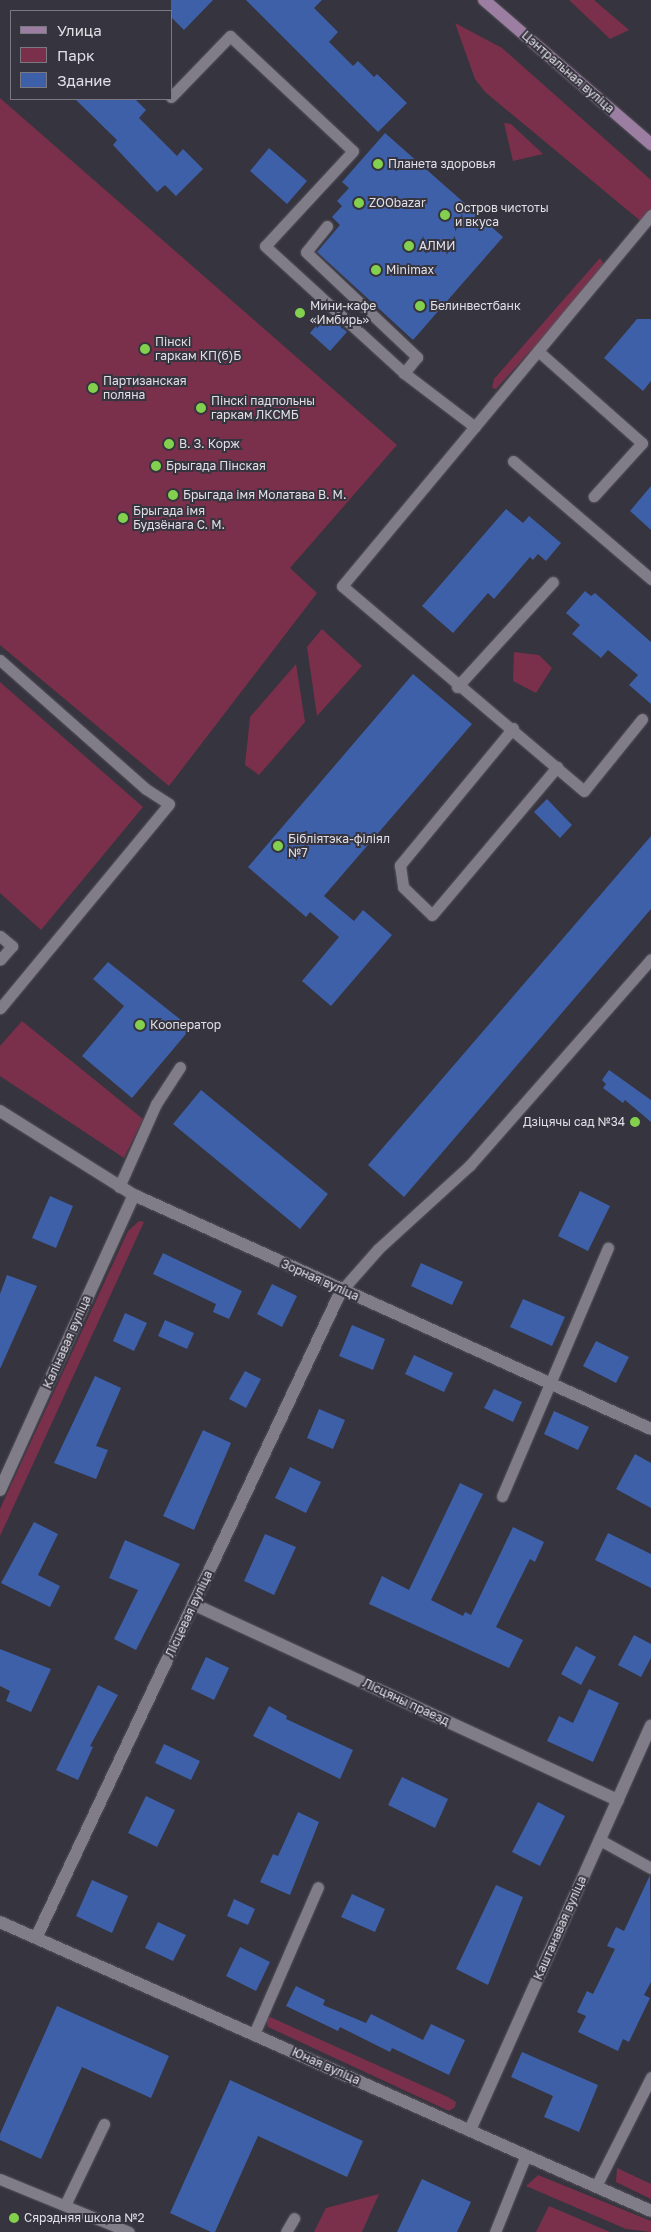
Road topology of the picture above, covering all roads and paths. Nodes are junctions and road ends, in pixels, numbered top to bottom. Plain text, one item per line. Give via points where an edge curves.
1 (484, 0) edge
2 (172, 96) edge
3 (651, 144) edge
4 (651, 216) edge
5 (327, 226) dead end
6 (538, 351) junction
7 (404, 373) junction
8 (475, 427) junction
9 (513, 461) dead end
10 (594, 496) dead end
11 (651, 580) edge
12 (553, 582) dead end
13 (0, 660) edge
14 (458, 687) junction
15 (642, 719) dead end
16 (513, 728) junction
17 (557, 767) junction
18 (0, 936) edge
19 (651, 959) edge
20 (0, 960) edge
21 (0, 1008) edge
22 (180, 1067) dead end
23 (0, 1111) edge
24 (119, 1187) junction
25 (134, 1195) junction
26 (608, 1248) dead end
27 (341, 1291) junction
28 (552, 1382) junction
29 (651, 1429) edge
30 (0, 1490) edge
31 (502, 1496) dead end
32 (193, 1604) junction
33 (651, 1726) edge
34 (618, 1800) junction
35 (600, 1840) junction
36 (651, 1868) edge
37 (318, 1887) dead end
38 (0, 1922) edge
39 (36, 1938) junction
40 (254, 2034) junction
41 (651, 2077) edge
42 (104, 2124) dead end
43 (470, 2130) junction
44 (526, 2155) junction
45 (0, 2179) edge
46 (596, 2186) junction
47 (65, 2206) junction
48 (651, 2211) edge
49 (294, 2218) dead end
50 (129, 2232) edge
51 (286, 2232) edge
52 (495, 2232) edge

1 - 3 main road, Цэнтральная вуліца
2 - 7 lane via 230,36 353,151 265,246
4 - 6 lane
5 - 7 lane via 306,252 417,357
6 - 8 lane
6 - 10 lane via 642,443
7 - 8 lane
8 - 14 lane via 342,586
9 - 11 lane
12 - 14 lane
13 - 21 lane via 146,789 169,804
14 - 16 lane
15 - 17 lane via 584,791
16 - 17 lane
16 - 17 lane via 400,865 403,887 432,915
18 - 20 lane via 12,946
19 - 27 lane via 470,1165 378,1248
22 - 24 lane via 156,1104
23 - 24 street, Зорная вуліца
24 - 25 street, Зорная вуліца
25 - 27 street, Зорная вуліца
25 - 30 street, Калінавая вуліца
26 - 28 lane
27 - 28 street, Зорная вуліца
27 - 32 street, Лісцевая вуліца
28 - 29 street, Зорная вуліца
28 - 31 lane
32 - 34 street, Лісцяны праезд
32 - 39 street, Лісцевая вуліца
33 - 34 street, Каштанавая вуліца
34 - 35 street, Каштанавая вуліца
35 - 36 lane
35 - 43 street, Каштанавая вуліца
37 - 40 lane
38 - 39 street, Юная вуліца
39 - 40 street, Юная вуліца
40 - 43 street, Юная вуліца
41 - 46 lane
42 - 47 lane
43 - 44 street, Юная вуліца
44 - 46 street, Юная вуліца
44 - 52 lane
45 - 47 lane
46 - 48 street, Юная вуліца
47 - 50 lane
49 - 51 lane

